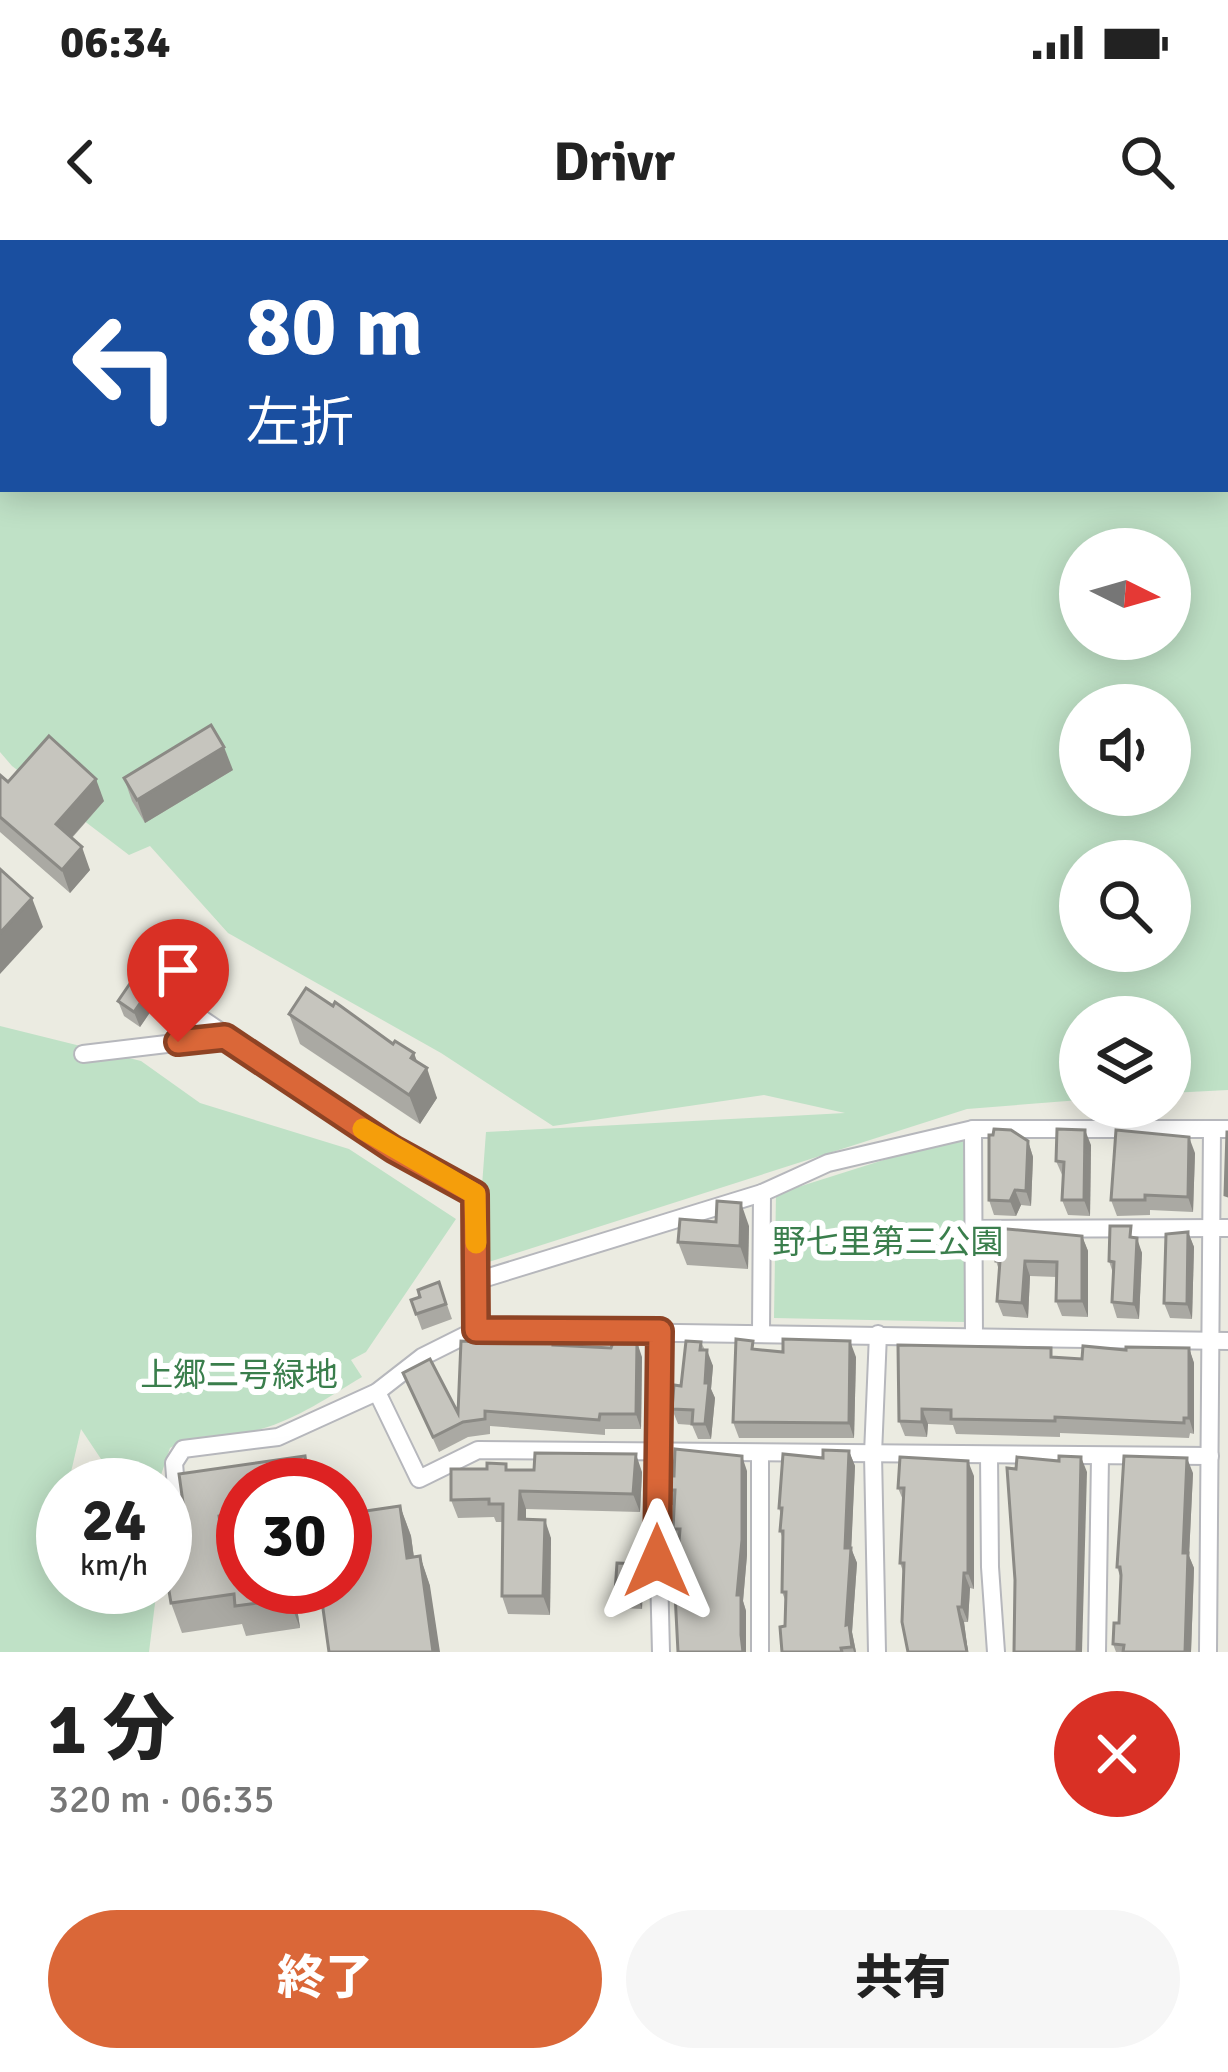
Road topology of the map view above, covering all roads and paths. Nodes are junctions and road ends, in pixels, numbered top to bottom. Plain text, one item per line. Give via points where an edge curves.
1 (152, 986) dead end
2 (225, 1037) junction
3 (83, 1054) dead end
4 (973, 1129) junction
5 (1220, 1129) edge
6 (762, 1192) junction
7 (1220, 1228) edge
8 (975, 1229) junction
9 (476, 1281) junction
10 (476, 1330) junction
11 (660, 1331) junction
12 (761, 1332) junction
13 (878, 1334) junction
14 (974, 1338) junction
15 (1219, 1341) edge
16 (377, 1392) junction
17 (656, 1451) junction
18 (760, 1454) junction
19 (873, 1454) junction
20 (989, 1456) junction
21 (1210, 1456) junction
22 (1100, 1457) junction
23 (177, 1458) edge
24 (661, 1652) edge
25 (760, 1652) edge
26 (877, 1652) edge
27 (997, 1652) edge
28 (1097, 1652) edge
29 (1208, 1652) edge

1 - 2 street
2 - 3 street
2 - 9 street via 475,1194
4 - 5 street
4 - 6 street via 828,1163
4 - 8 street
5 - 7 street
6 - 9 street
6 - 12 street
7 - 8 street
7 - 15 street
8 - 14 street
9 - 10 street
10 - 11 street
10 - 16 street
11 - 12 street
11 - 17 street
12 - 13 street
13 - 14 street
13 - 19 street
14 - 15 street
15 - 21 street
16 - 17 street via 419,1479 478,1450
16 - 23 street via 262,1442 183,1449
17 - 18 street
17 - 24 street
18 - 19 street
18 - 25 street
19 - 20 street
19 - 26 street
20 - 22 street
20 - 27 street
21 - 22 street
21 - 29 street
22 - 28 street

